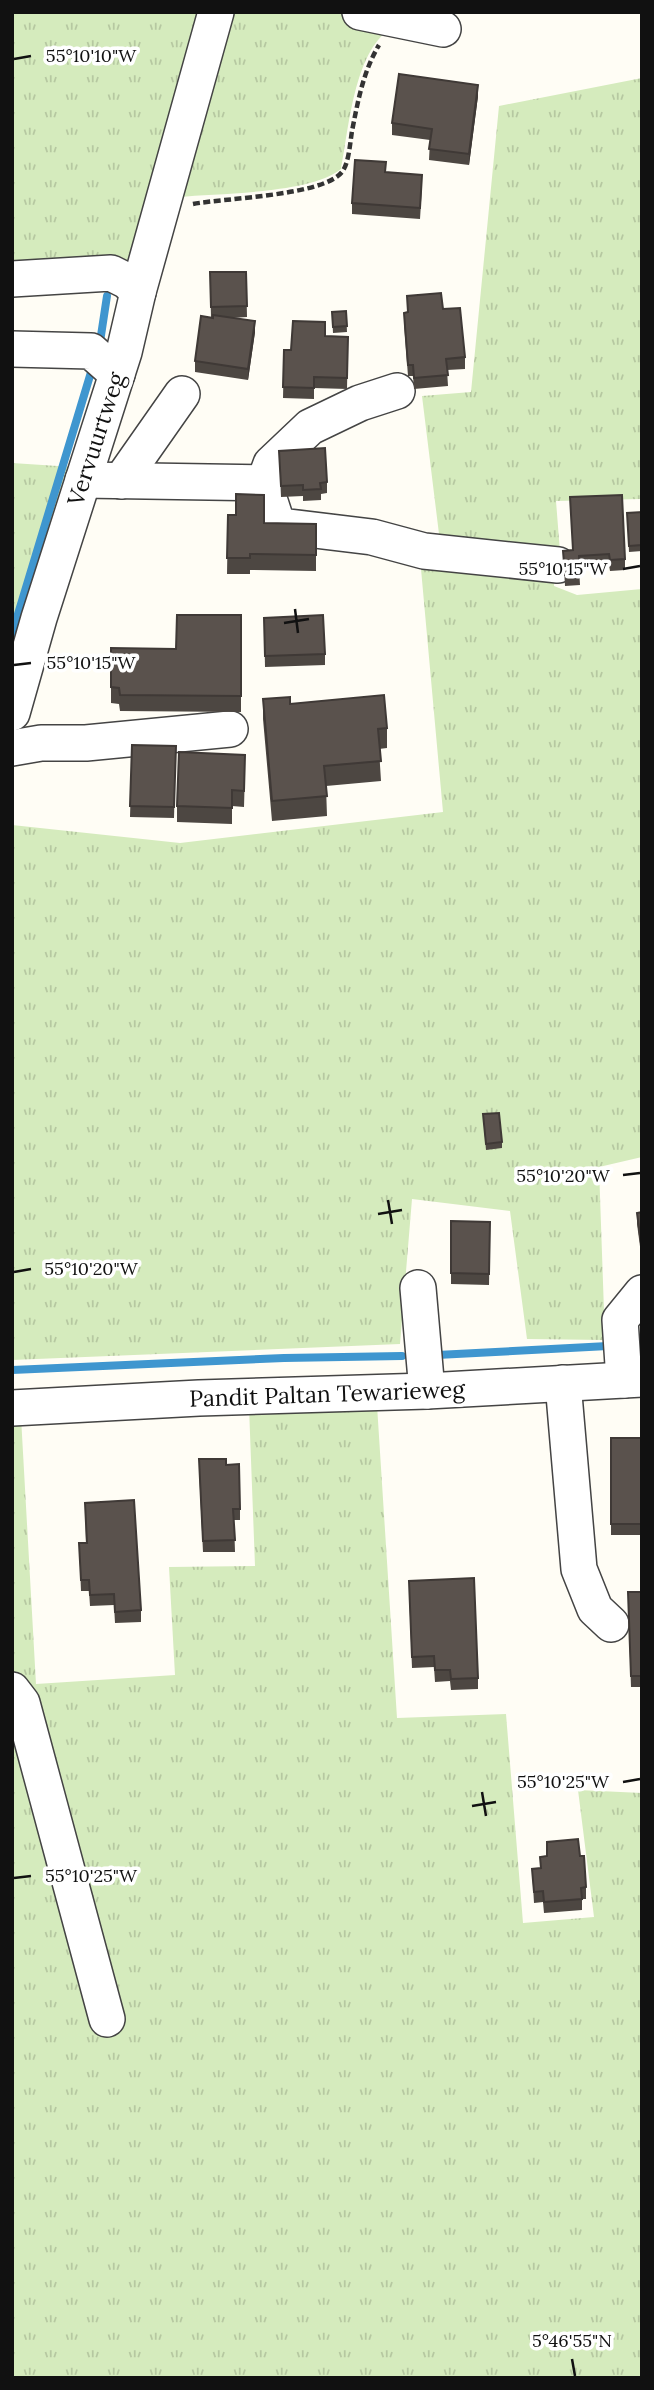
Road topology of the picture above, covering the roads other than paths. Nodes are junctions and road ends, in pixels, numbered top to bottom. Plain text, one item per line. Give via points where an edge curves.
1 (216, 12) edge
2 (360, 12) edge
3 (443, 29) dead end
4 (12, 279) edge
5 (138, 292) junction
6 (12, 349) edge
7 (117, 374) junction
8 (397, 391) dead end
9 (181, 394) dead end
10 (83, 480) junction
11 (121, 481) junction
12 (264, 482) junction
13 (558, 565) dead end
14 (12, 713) edge
15 (230, 729) dead end
16 (12, 748) edge
17 (418, 1288) dead end
18 (642, 1293) edge
19 (633, 1379) edge
20 (563, 1383) junction
21 (427, 1391) junction
22 (12, 1408) edge
23 (611, 1624) dead end
24 (12, 1690) edge
25 (107, 2018) dead end

1 - 5 street, Vervuurtweg
2 - 3 street
4 - 5 street via 111,273
5 - 7 street, Vervuurtweg
6 - 7 street via 91,351
7 - 10 street, Vervuurtweg
8 - 12 street via 310,427 271,464
9 - 11 street
10 - 11 street
10 - 14 street, Vervuurtweg
11 - 12 street
12 - 13 street via 281,526 372,537 424,551
15 - 16 street
17 - 21 street
18 - 19 street via 620,1320
19 - 20 street, Pandit Paltan Tewarieweg
20 - 21 street, Pandit Paltan Tewarieweg
20 - 23 street via 579,1569 595,1609
21 - 22 street, Pandit Paltan Tewarieweg
24 - 25 street via 22,1703

